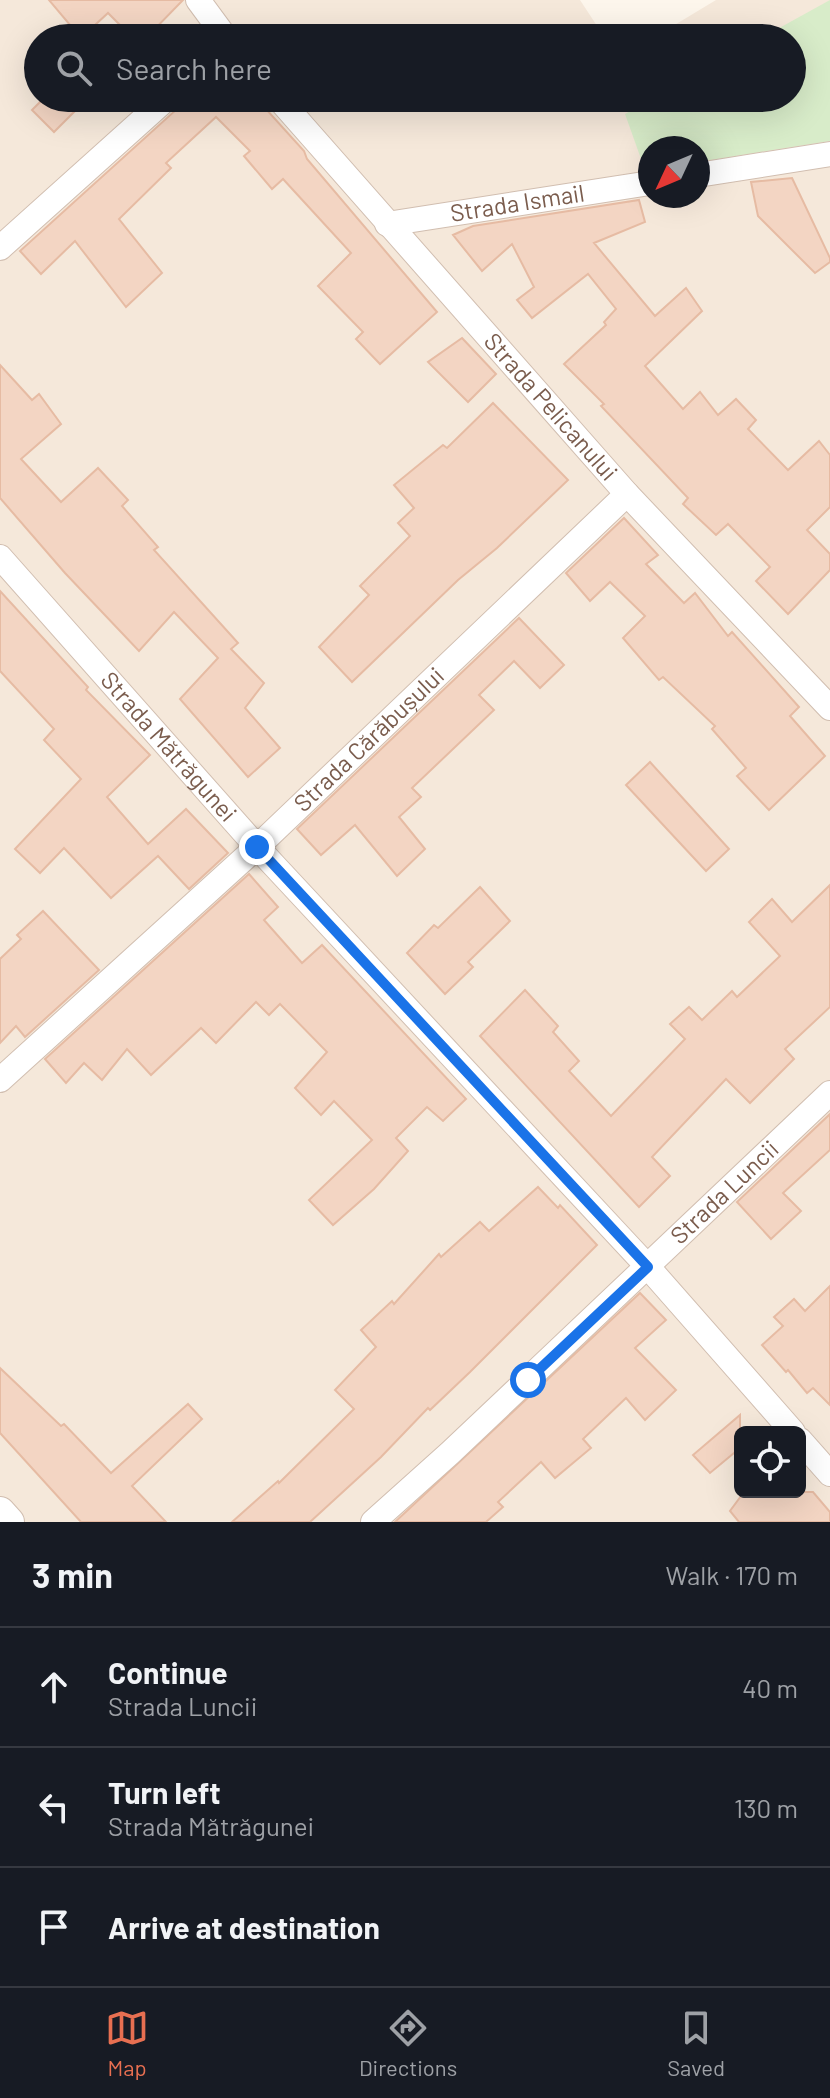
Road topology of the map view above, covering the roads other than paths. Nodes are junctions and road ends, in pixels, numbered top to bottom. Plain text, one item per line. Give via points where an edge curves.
1 (198, 0) edge
2 (216, 24) edge
3 (151, 112) edge
4 (290, 112) edge
5 (830, 154) edge
6 (710, 173) edge
7 (638, 185) edge
8 (387, 224) junction
9 (0, 248) edge
10 (627, 494) junction
11 (0, 557) edge
12 (830, 708) edge
13 (257, 847) junction
14 (0, 1080) edge
15 (830, 1093) edge
16 (648, 1267) junction
17 (788, 1426) edge
18 (806, 1447) edge
19 (830, 1474) edge
20 (0, 1512) edge
21 (9, 1522) edge
22 (373, 1522) edge

1 - 2 street
3 - 9 street
4 - 8 street, Strada Pelicanului
5 - 6 street
7 - 8 street, Strada Ismail
8 - 10 street, Strada Pelicanului
10 - 12 street, Strada Pelicanului
10 - 13 street, Strada Cărăbușului
11 - 13 street, Strada Mătrăgunei
13 - 14 street, Strada Cărăbușului
13 - 16 street, Strada Mătrăgunei
15 - 16 street, Strada Luncii
16 - 17 street, Strada Mătrăgunei
16 - 22 street, Strada Luncii
18 - 19 street
20 - 21 street

